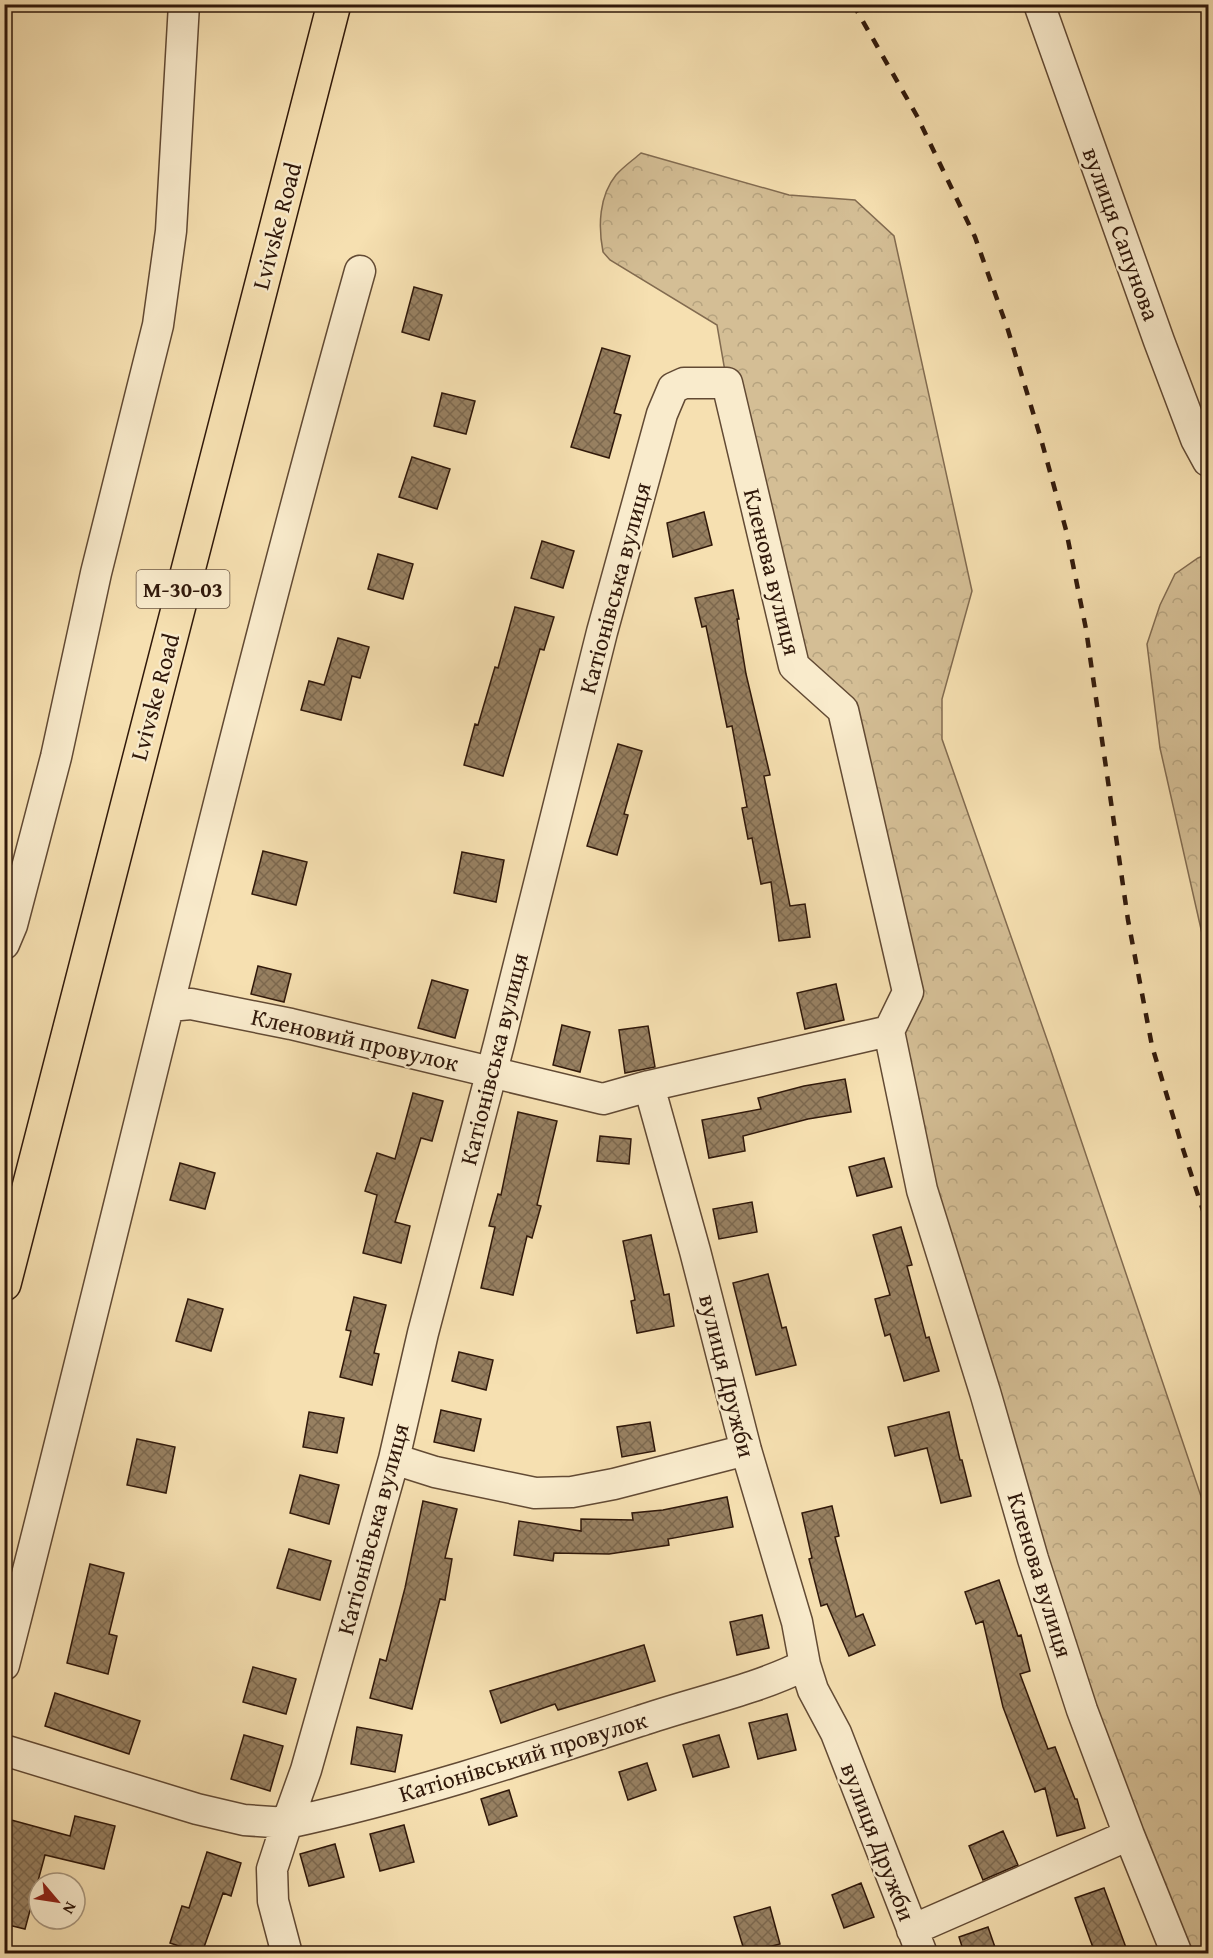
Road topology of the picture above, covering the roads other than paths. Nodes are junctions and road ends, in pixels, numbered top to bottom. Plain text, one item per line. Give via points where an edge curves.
1 (184, 4) edge
2 (334, 4) edge
3 (1039, 4) edge
4 (360, 271) dead end
5 (662, 414) joint
6 (1209, 461) edge
7 (4, 944) edge
8 (170, 1006) junction
9 (889, 1031) junction
10 (492, 1072) junction
11 (649, 1086) junction
12 (4, 1284) edge
13 (746, 1450) junction
14 (394, 1459) junction
15 (4, 1665) edge
16 (781, 1676) junction
17 (4, 1749) edge
18 (287, 1823) junction
19 (1129, 1835) junction
20 (913, 1946) edge
21 (287, 1953) edge
22 (1177, 1953) edge

1 - 7 street via 171,231 158,325 96,573 56,757
2 - 12 main road, Lvivske Road / М-30-03
3 - 6 street, вулиця Сапунова via 1159,341 1196,439
4 - 8 street via 301,481
5 - 9 street, Кленова вулиця via 673,388 684,383 727,383 794,666 843,710 908,992
5 - 10 street, Катіонівська вулиця via 602,632
8 - 10 street, Кленовий провулок via 191,1004 231,1011
8 - 15 street
9 - 11 street, Кленовий провулок
9 - 19 street, Кленова вулиця via 922,1190 986,1392 1033,1559 1082,1710
10 - 11 street, Кленовий провулок via 603,1099
10 - 14 street, Катіонівська вулиця
11 - 13 street, вулиця Дружби
13 - 14 street via 614,1484 572,1492 535,1493 435,1472
13 - 16 street, вулиця Дружби via 797,1622
14 - 18 street, Катіонівська вулиця via 306,1770
16 - 18 street, Катіонівський провулок via 505,1765
16 - 20 street, вулиця Дружби via 813,1690 836,1733
17 - 18 street, Катіонівський провулок via 197,1809 244,1820
18 - 21 street, Катіонівська вулиця via 272,1869 273,1901
19 - 20 street
19 - 22 street, Кленова вулиця

